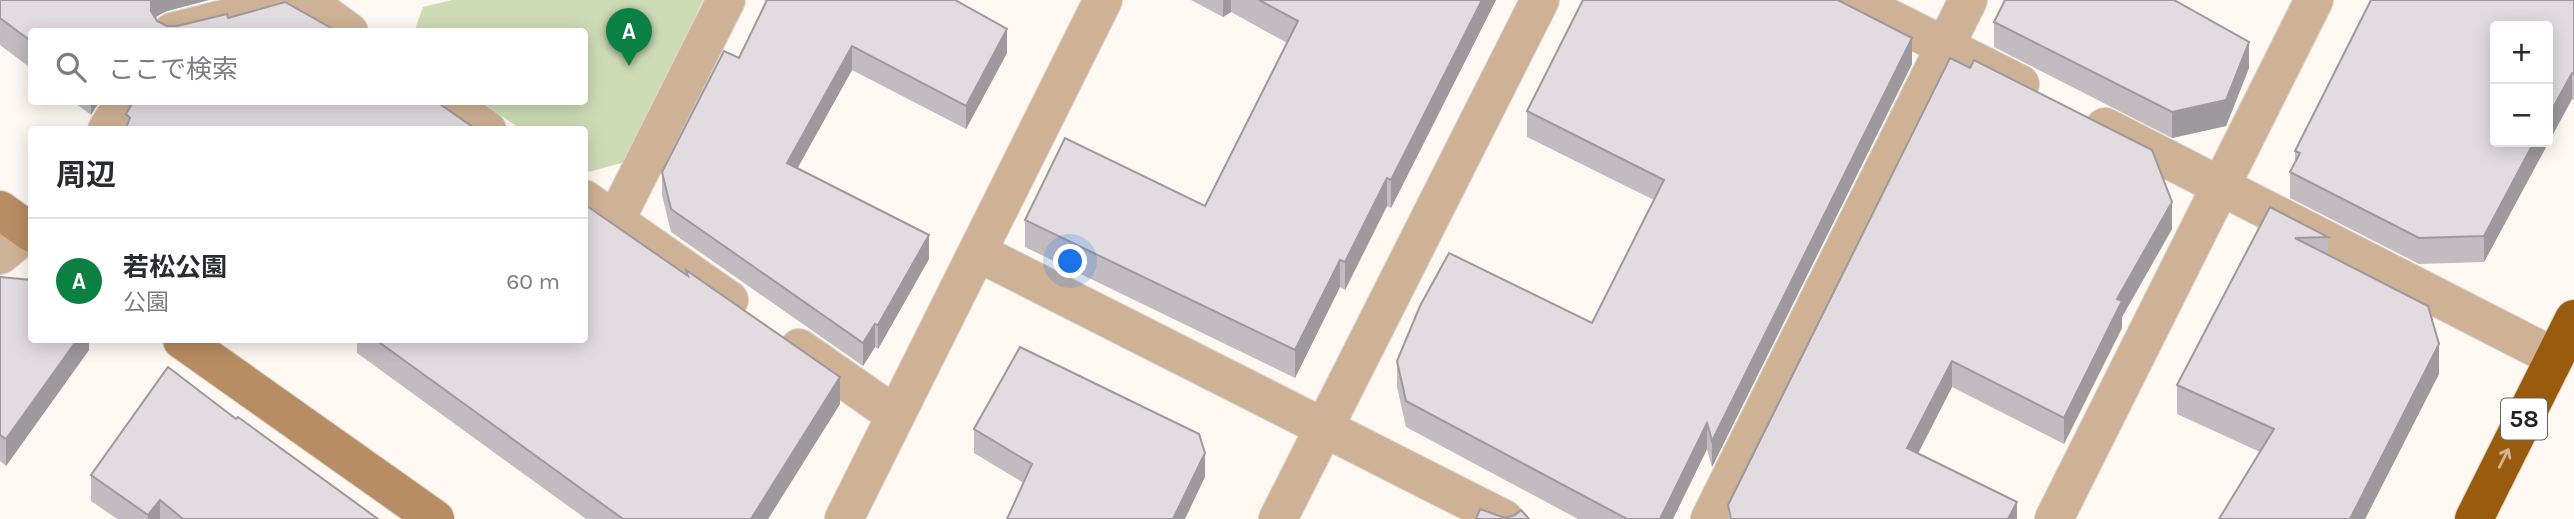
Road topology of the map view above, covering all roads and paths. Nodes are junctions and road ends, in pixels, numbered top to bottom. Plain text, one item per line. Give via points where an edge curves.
1 (299, 0) edge
2 (305, 0) edge
3 (726, 0) edge
4 (1103, 0) edge
5 (1540, 0) edge
6 (1853, 0) edge
7 (1968, 0) edge
8 (2314, 0) edge
9 (188, 28) edge
10 (344, 28) edge
11 (1946, 45) junction
12 (122, 105) edge
13 (452, 105) edge
14 (109, 126) edge
15 (481, 126) edge
16 (2220, 186) junction
17 (588, 202) edge
18 (615, 220) junction
19 (23, 226) edge
20 (979, 253) junction
21 (0, 255) edge
22 (2574, 319) edge
23 (186, 343) edge
24 (2554, 357) junction
25 (895, 415) junction
26 (1323, 428) junction
27 (435, 519) edge
28 (844, 519) edge
29 (1278, 519) edge
30 (1504, 519) edge
31 (1710, 519) edge
32 (2054, 519) edge
33 (2474, 519) edge

1 - 9 street
2 - 10 street
3 - 18 street
4 - 20 street
5 - 26 street
6 - 11 street
7 - 11 street
8 - 16 street
11 - 16 street
11 - 31 street
12 - 14 street
13 - 15 street
16 - 24 street
16 - 32 street
17 - 18 street
18 - 25 street
19 - 21 street
20 - 25 street
20 - 26 street
22 - 24 highway, 58
23 - 27 street
33 -> 24 highway, 58
25 - 28 street
26 - 29 street
26 - 30 street

